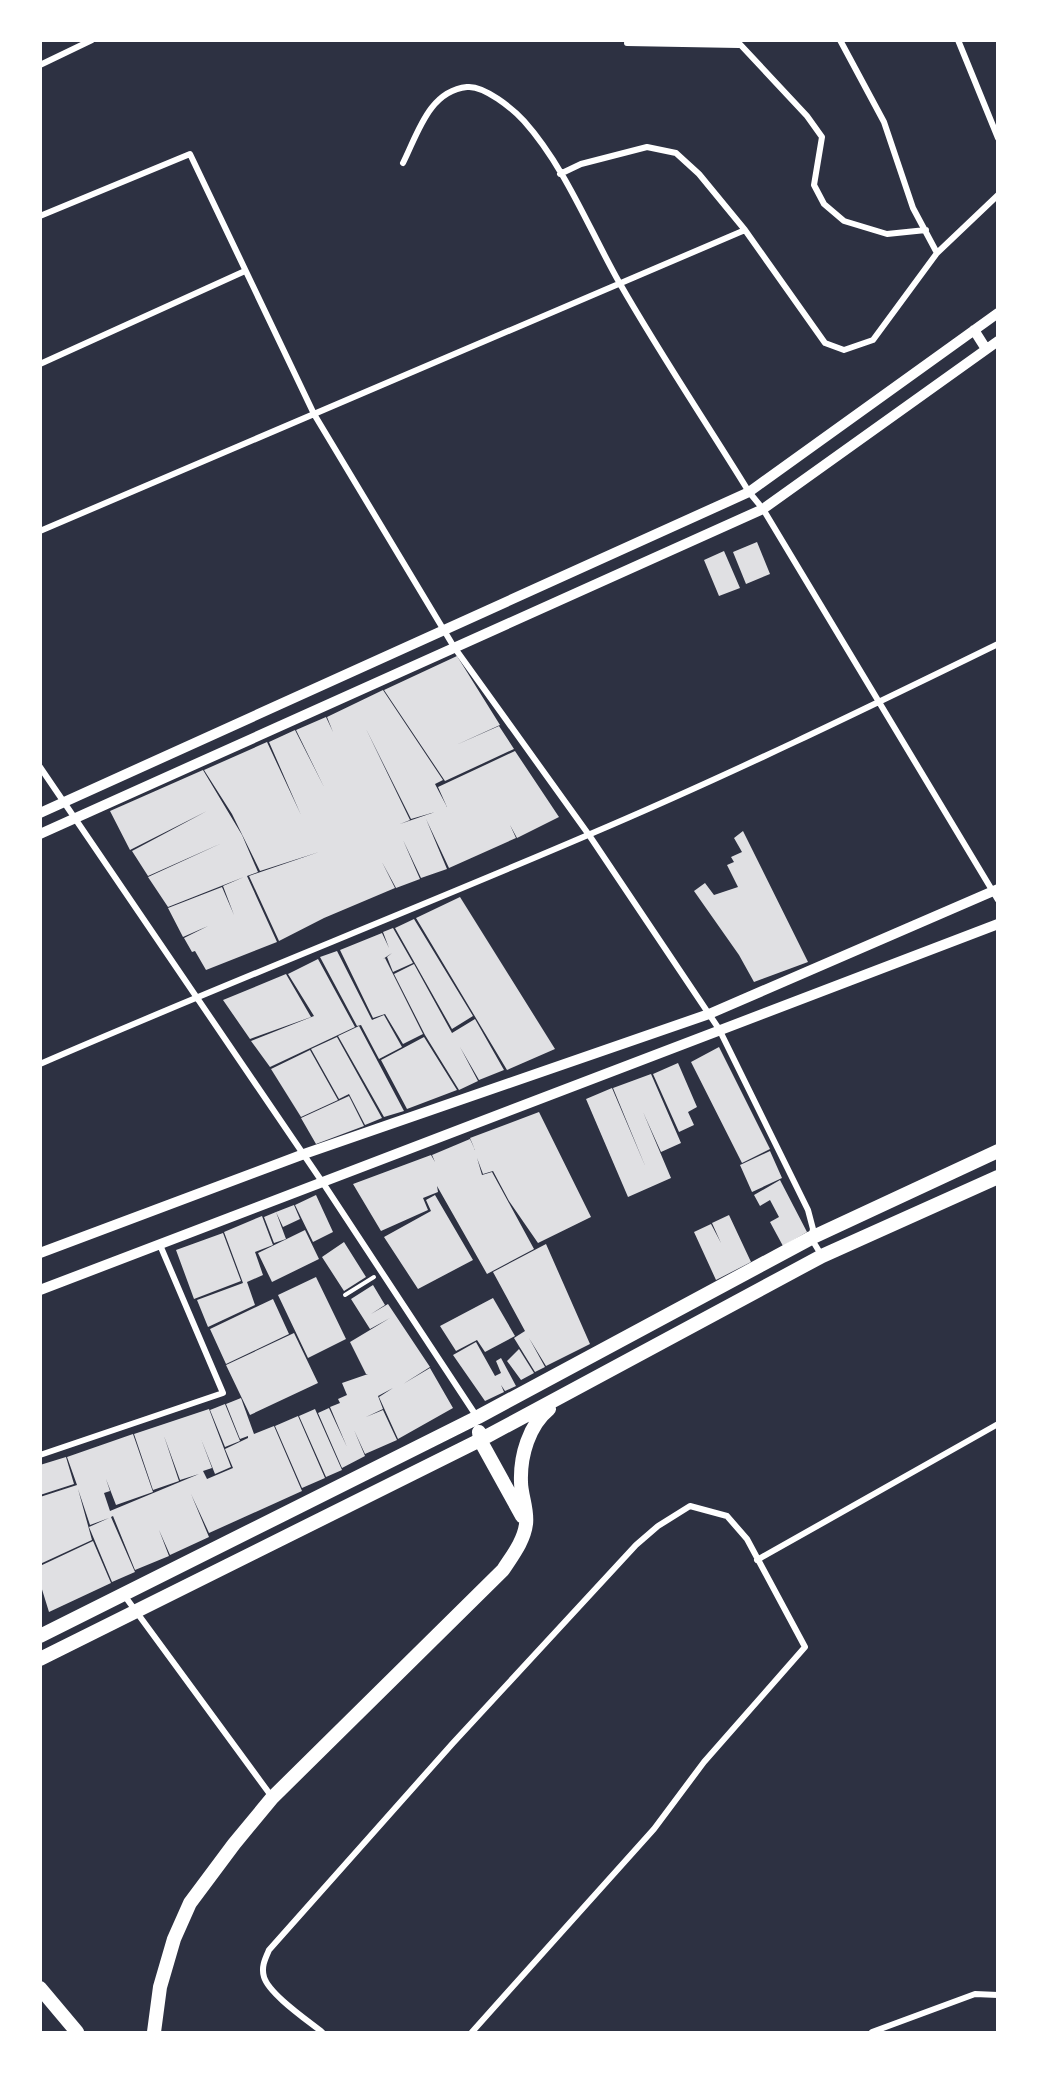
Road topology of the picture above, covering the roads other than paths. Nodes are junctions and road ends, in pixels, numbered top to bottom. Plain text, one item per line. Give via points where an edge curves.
1 (92, 40) edge
2 (840, 40) edge
3 (958, 40) edge
4 (627, 43) dead end
5 (738, 43) edge
6 (40, 65) edge
7 (998, 138) edge
8 (403, 163) dead end
9 (560, 174) junction
10 (998, 195) edge
11 (40, 216) edge
12 (745, 230) junction
13 (926, 230) junction
14 (937, 253) junction
15 (245, 271) junction
16 (620, 283) junction
17 (998, 313) edge
18 (974, 330) junction
19 (998, 341) edge
20 (986, 349) junction
21 (40, 364) edge
22 (314, 414) junction
23 (853, 417) junction
24 (866, 435) junction
25 (749, 492) junction
26 (763, 509) junction
27 (40, 531) edge
28 (604, 559) junction
29 (614, 575) junction
30 (444, 630) junction
31 (998, 644) edge
32 (454, 647) junction
33 (343, 675) junction
34 (354, 692) junction
35 (879, 702) junction
36 (218, 731) junction
37 (228, 748) junction
38 (40, 767) edge
39 (65, 803) junction
40 (40, 813) edge
41 (76, 819) junction
42 (40, 834) edge
43 (590, 835) junction
44 (996, 893) edge
45 (998, 924) edge
46 (196, 996) junction
47 (709, 1014) junction
48 (719, 1029) junction
49 (40, 1064) edge
50 (998, 1151) edge
51 (304, 1154) junction
52 (998, 1177) edge
53 (323, 1182) junction
54 (812, 1238) junction
55 (160, 1245) junction
56 (40, 1253) edge
57 (822, 1256) junction
58 (374, 1277) dead end
59 (40, 1290) edge
60 (345, 1295) dead end
61 (569, 1392) junction
62 (478, 1417) junction
63 (998, 1424) edge
64 (480, 1440) junction
65 (40, 1455) edge
66 (526, 1523) junction
67 (757, 1560) junction
68 (123, 1594) junction
69 (135, 1612) junction
70 (40, 1636) edge
71 (40, 1659) edge
72 (272, 1798) junction
73 (40, 1988) edge
74 (998, 1995) edge
75 (77, 2032) edge
76 (154, 2032) edge
77 (322, 2032) edge
78 (472, 2032) edge
79 (872, 2032) edge

1 - 6 street
2 - 13 street via 884,122 913,208
3 - 7 street
4 - 5 street
5 - 13 street via 822,137 814,185 824,204 844,221 887,234
8 - 9 street via 429,110 446,93 469,86 497,98 524,122
9 - 12 street via 581,164 647,147 676,153 699,174
9 - 16 street
10 - 14 street
11 - 15 street via 190,154
12 - 14 street via 825,344 844,350 873,340
12 - 16 street
13 - 14 street
15 - 21 street
15 - 22 street
16 - 22 street
16 - 25 street
17 - 18 street
18 - 20 street
18 - 23 street
19 - 20 street
20 - 24 street
22 - 27 street
22 - 30 street
23 - 24 street
23 - 25 street
24 - 26 street
25 - 26 street
25 - 28 street
26 - 29 street
26 - 35 street
28 - 29 street
28 - 30 street
29 - 32 street
30 - 32 street
30 - 33 street
31 - 35 street
32 - 34 street
32 - 43 street
33 - 34 street
33 - 36 street
34 - 37 street
35 - 43 street
35 - 44 street
36 - 37 street
36 - 39 street
37 - 41 street
38 - 39 street
39 - 40 street
39 - 41 street
41 - 42 street
41 - 46 street
43 - 46 street
43 - 47 street
44 - 47 street
45 - 48 street
46 - 49 street
46 - 51 street
47 - 48 street
47 - 51 street
48 - 53 street
48 - 54 street via 813,1221
50 - 54 main road
51 - 53 street
51 - 56 street
52 - 57 main road
53 - 55 street
53 - 62 street
54 - 57 street
54 - 62 main road
55 - 59 street
55 - 65 street via 223,1393
57 - 61 main road
58 - 60 lane
61 - 64 main road
61 - 66 main road via 538,1418 530,1434 520,1480
62 - 64 main road
62 - 68 main road
63 - 67 street
64 - 66 main road
64 - 69 main road
66 - 72 main road via 519,1546 503,1570
67 - 77 street via 747,1539 728,1516 690,1506 636,1545 461,1734 269,1950 263,1964 264,1978 272,1990
67 - 78 street via 805,1647 704,1762 654,1829
68 - 69 street
68 - 70 main road
69 - 71 main road
69 - 72 street
72 - 76 main road via 190,1903 160,1987
73 - 75 main road
74 - 79 street via 975,1994

